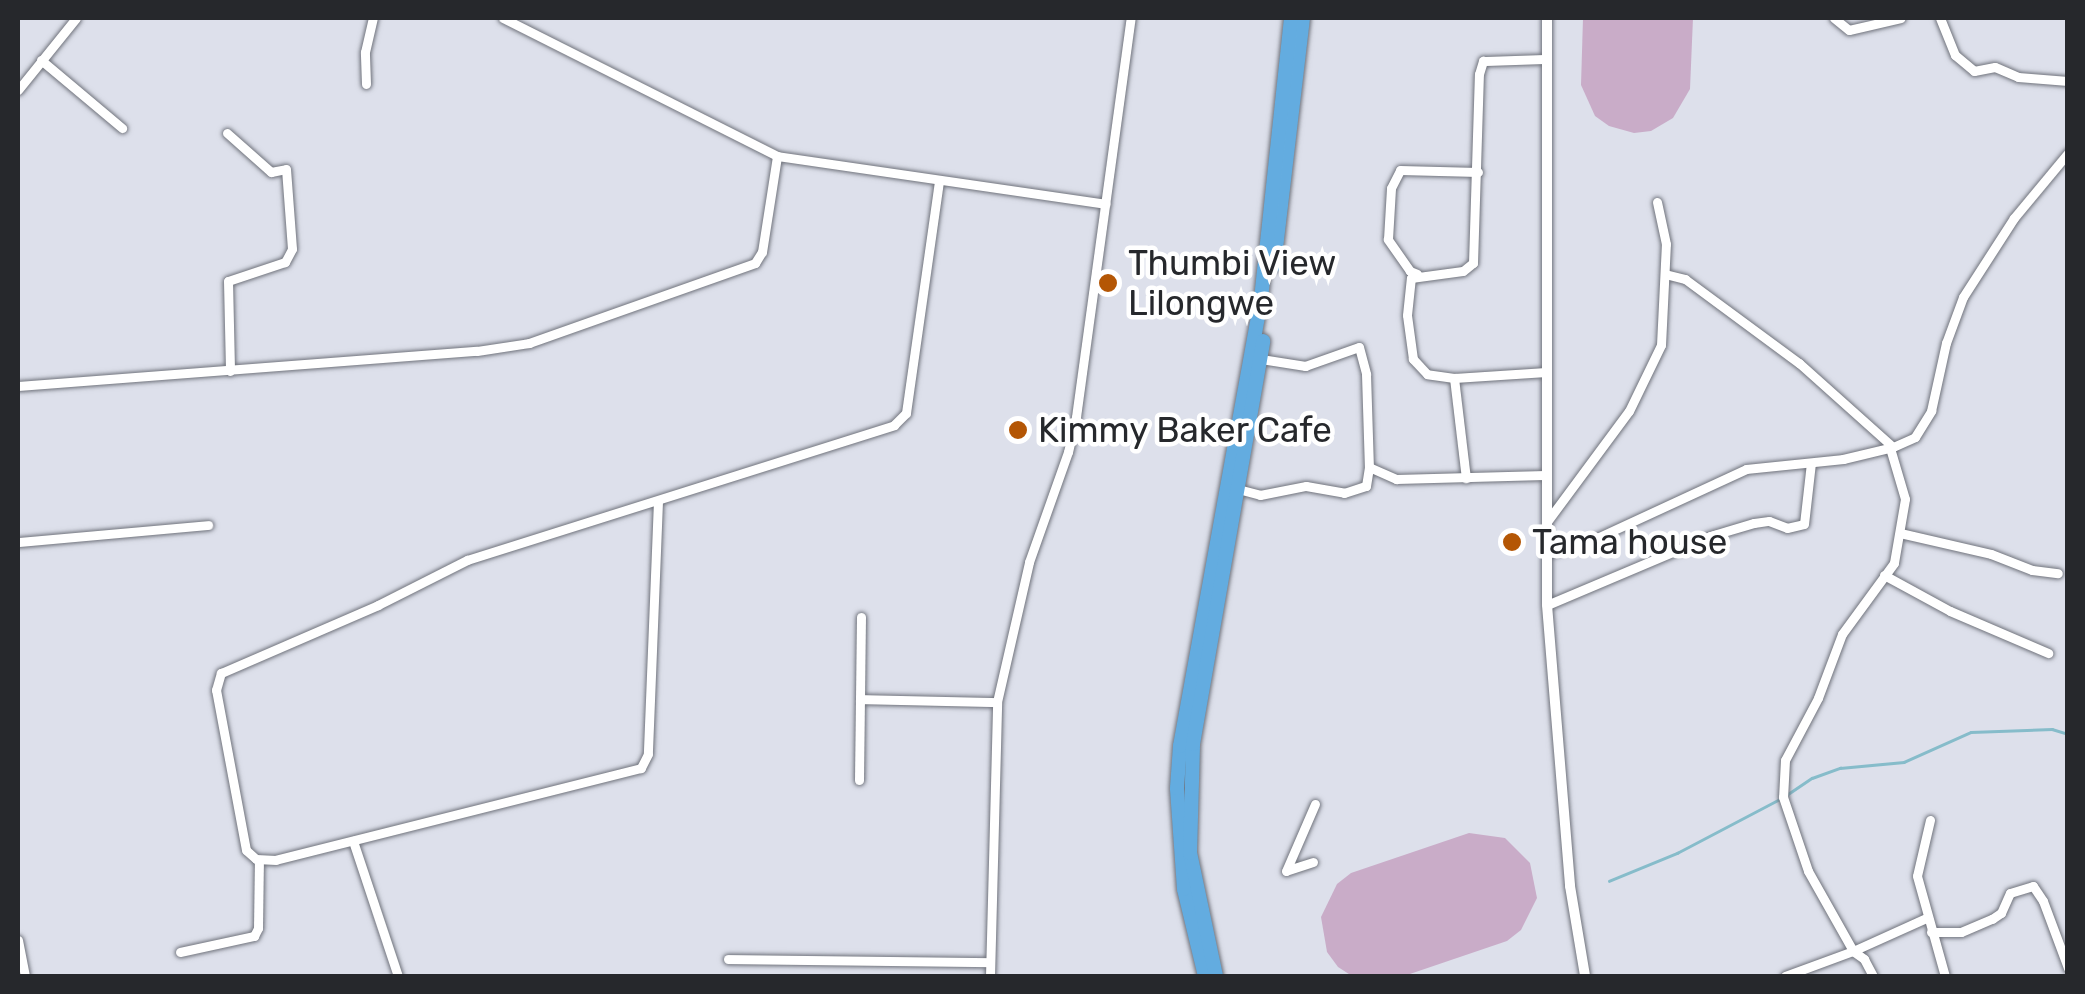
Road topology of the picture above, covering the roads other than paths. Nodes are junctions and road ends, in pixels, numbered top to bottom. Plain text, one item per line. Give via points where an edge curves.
1 (76, 18) edge
2 (373, 18) edge
3 (503, 18) edge
4 (1131, 18) edge
5 (1291, 18) edge
6 (1303, 18) edge
7 (1547, 18) edge
8 (1834, 18) edge
9 (1901, 18) edge
10 (1940, 18) edge
11 (1547, 59) junction
12 (41, 60) junction
13 (2068, 81) edge
14 (366, 84) dead end
15 (18, 90) edge
16 (122, 128) dead end
17 (228, 133) dead end
18 (2068, 153) edge
19 (777, 156) junction
20 (1478, 172) junction
21 (939, 182) junction
22 (1657, 202) dead end
23 (1106, 204) junction
24 (1417, 274) junction
25 (1665, 274) junction
26 (1261, 360) junction
27 (230, 371) junction
28 (1546, 372) junction
29 (1454, 378) junction
30 (18, 386) edge
31 (1892, 448) junction
32 (1812, 463) junction
33 (1369, 467) junction
34 (1546, 475) junction
35 (1466, 478) junction
36 (1238, 488) junction
37 (658, 501) junction
38 (1546, 523) junction
39 (208, 525) dead end
40 (1900, 533) junction
41 (18, 542) edge
42 (1547, 554) junction
43 (2058, 573) dead end
44 (1884, 575) junction
45 (1547, 605) junction
46 (861, 617) dead end
47 (2048, 653) dead end
48 (860, 699) junction
49 (997, 702) junction
50 (859, 780) dead end
51 (1315, 804) dead end
52 (1930, 820) dead end
53 (354, 840) junction
54 (259, 860) junction
55 (1313, 862) dead end
56 (1926, 918) junction
57 (1931, 932) junction
58 (18, 940) edge
59 (1853, 951) junction
60 (180, 952) dead end
61 (728, 959) dead end
62 (990, 962) junction
63 (2068, 968) edge
64 (25, 976) edge
65 (398, 976) edge
66 (990, 976) edge
67 (1205, 976) edge
68 (1216, 976) edge
69 (1585, 976) edge
70 (1785, 976) edge
71 (1873, 976) edge
72 (1945, 976) edge

1 - 12 street
2 - 14 street
3 - 19 street
4 - 23 street
5 - 67 highway via 1261,299 1180,746 1184,889
6 - 26 highway
7 - 11 street
8 - 9 street via 1849,30
10 - 13 street via 1955,55 1974,71 1996,67
11 - 20 street via 1483,61
11 - 28 street
12 - 15 street
12 - 16 street
17 - 27 street via 272,172 286,169 292,249 285,262 228,281
18 - 31 street via 1975,276 1946,343 1931,411 1916,437
19 - 21 street
19 - 27 street via 762,252 744,269 514,347
20 - 24 street via 1473,263 1463,271
20 - 24 street via 1400,170 1391,188 1388,239
21 - 23 street
21 - 37 street via 906,413 877,432
22 - 25 street
23 - 49 street via 1071,440 1028,562
24 - 29 street via 1408,285 1413,359 1427,374
25 - 31 street via 1685,279 1799,363
25 - 38 street via 1661,345 1629,411
26 - 33 street via 1306,366 1359,346
26 - 36 highway
27 - 30 street
28 - 29 street
28 - 34 street
29 - 35 street
31 - 32 street
31 - 40 street via 1905,498
32 - 42 street via 1746,469
32 - 45 street via 1804,524 1787,528 1769,521 1725,532
33 - 35 street via 1396,478
33 - 36 street via 1366,486 1344,494 1306,486 1260,495
34 - 35 street
34 - 38 street
36 - 68 highway via 1198,704 1189,804 1195,886
37 - 53 street via 648,754 641,768
37 - 54 street via 458,564 221,673 216,690 246,850
38 - 42 street
39 - 41 street
40 - 43 street
40 - 44 street via 1894,563
42 - 45 street
44 - 47 street
44 - 59 street via 1842,634 1782,777 1790,826
45 - 69 street via 1570,886
46 - 48 street
48 - 49 street
48 - 50 street
49 - 62 street
51 - 55 street via 1286,871
52 - 56 street via 1917,876
53 - 54 street
53 - 65 street
54 - 60 street via 254,936
56 - 57 street
56 - 59 street
57 - 63 street via 1961,932 1992,919 2010,893 2033,886
57 - 72 street
58 - 64 street
59 - 70 street
59 - 71 street
61 - 62 street
62 - 66 street

